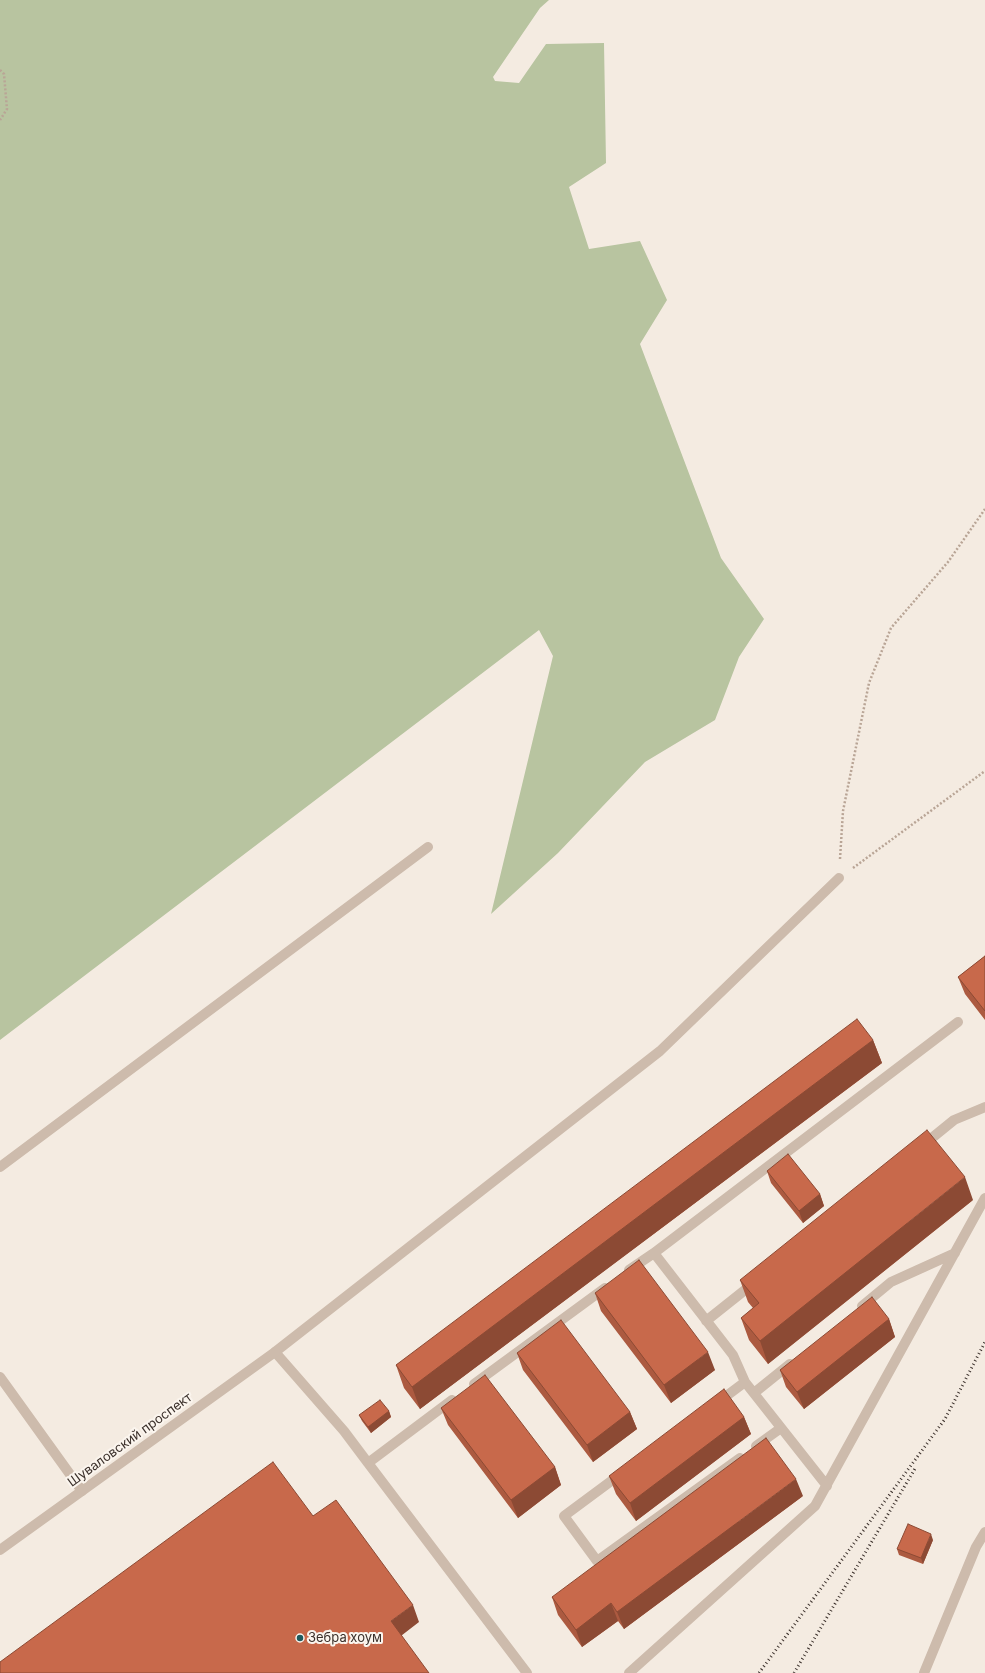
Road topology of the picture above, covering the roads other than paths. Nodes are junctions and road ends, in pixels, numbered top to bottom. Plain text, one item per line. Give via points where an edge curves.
1 (428, 847) dead end
2 (839, 878) road end
3 (958, 1022) dead end
4 (985, 1107) edge
5 (911, 1155) edge
6 (0, 1167) edge
7 (985, 1198) edge
8 (654, 1253) junction
9 (955, 1253) junction
10 (762, 1276) edge
11 (856, 1311) edge
12 (706, 1321) junction
13 (275, 1352) junction
14 (796, 1359) edge
15 (0, 1377) edge
16 (745, 1382) junction
17 (754, 1393) junction
18 (708, 1410) edge
19 (781, 1428) junction
20 (368, 1463) junction
21 (633, 1465) edge
22 (827, 1486) junction
23 (82, 1491) junction
24 (985, 1532) edge
25 (0, 1550) edge
26 (527, 1673) edge
27 (629, 1673) edge
28 (924, 1673) edge

1 - 6 street
2 - 13 street, Шуваловский проспект via 660,1051
3 - 8 street
4 - 5 street via 954,1120
7 - 9 street
8 - 12 street
8 - 20 street
9 - 11 street via 891,1282
9 - 22 street
10 - 12 street
12 - 16 street via 733,1355
13 - 20 street via 344,1431
13 - 23 street, Шуваловский проспект
14 - 17 street
15 - 23 street
16 - 17 street
16 - 18 street
17 - 19 street
19 - 21 street via 597,1561 564,1516
19 - 22 street
20 - 26 street
22 - 27 street via 815,1506
23 - 25 street, Шуваловский проспект
24 - 28 street via 976,1547

